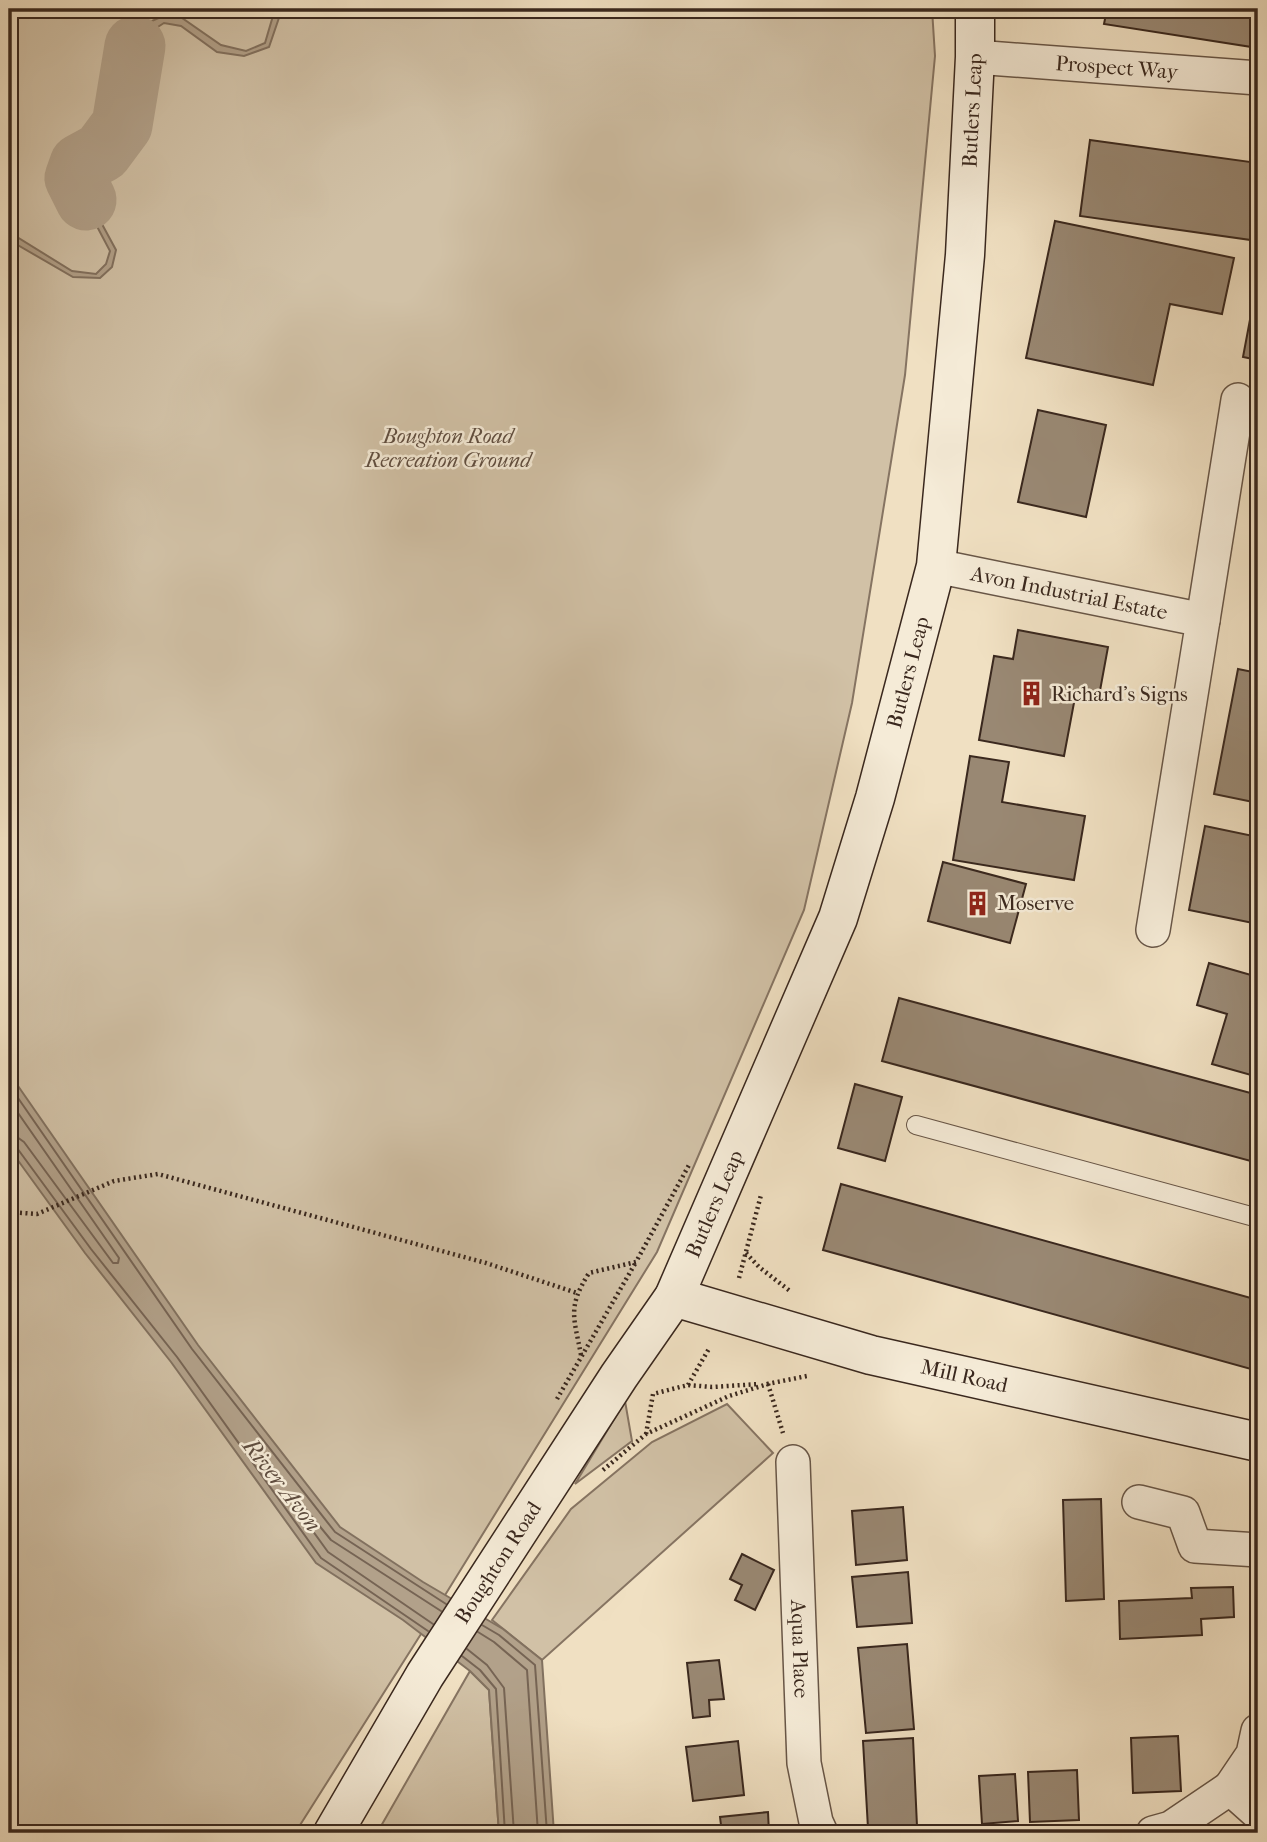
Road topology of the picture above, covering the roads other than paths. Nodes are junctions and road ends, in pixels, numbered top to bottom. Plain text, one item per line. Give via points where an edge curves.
1 (975, 9) edge
2 (975, 57) junction
3 (1258, 78) edge
4 (1237, 400) dead end
5 (936, 566) junction
6 (1203, 620) junction
7 (1153, 930) dead end
8 (916, 1125) dead end
9 (1258, 1218) edge
10 (674, 1297) junction
11 (1258, 1443) edge
12 (793, 1462) road end
13 (1139, 1502) dead end
14 (1258, 1550) edge
15 (1258, 1731) edge
16 (1230, 1788) junction
17 (1258, 1813) edge
18 (333, 1833) edge
19 (821, 1833) edge
20 (1153, 1833) edge

1 - 2 street, Butlers Leap
2 - 3 street, Prospect Way
2 - 5 street, Butlers Leap via 965,255
4 - 6 street
5 - 6 street, Avon Industrial Estate
5 - 10 street, Butlers Leap via 838,918
6 - 7 street
8 - 9 lane
10 - 11 street, Mill Road via 871,1355
10 - 18 street, Boughton Road via 425,1675
12 - 19 street, Aqua Place via 804,1763
13 - 14 street via 1183,1513 1195,1546
15 - 16 street via 1253,1754
16 - 17 street
16 - 20 street via 1171,1828

